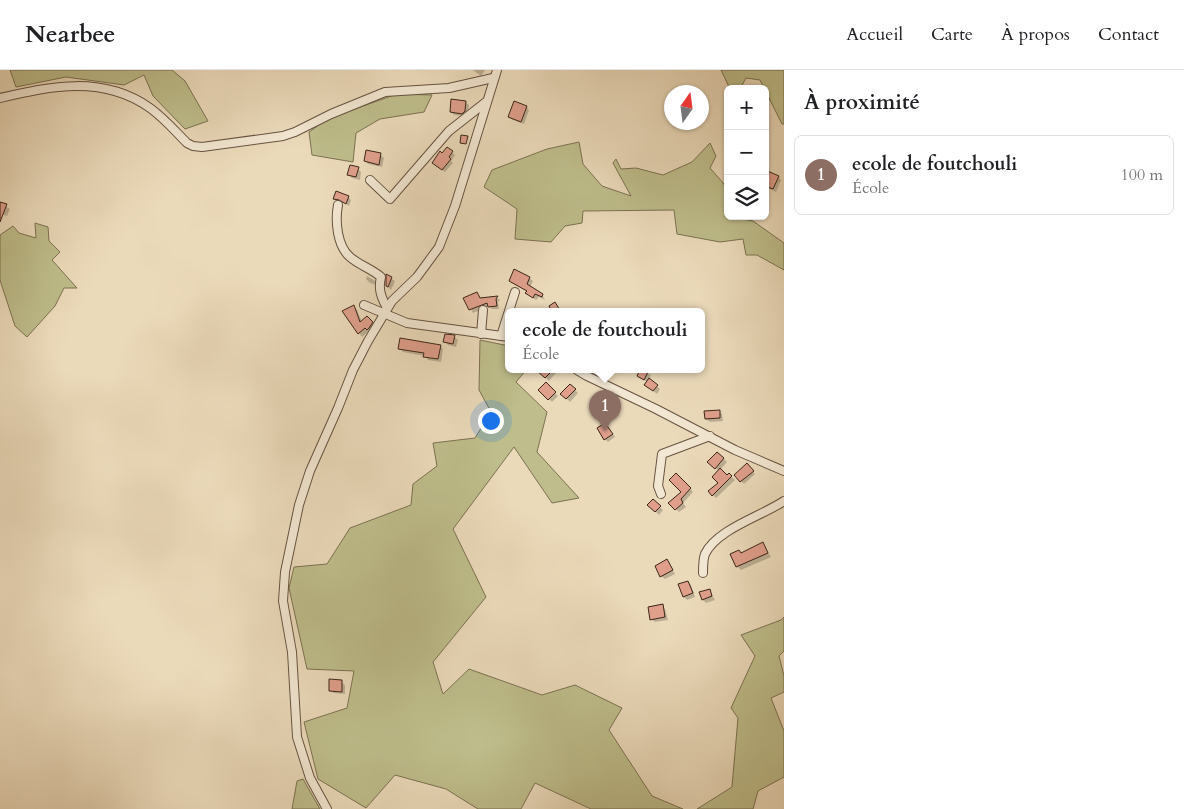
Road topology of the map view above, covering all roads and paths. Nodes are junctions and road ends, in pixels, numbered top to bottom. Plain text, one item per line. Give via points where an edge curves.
1 (497, 70) edge
2 (493, 78) junction
3 (0, 98) edge
4 (487, 102) junction
5 (370, 180) dead end
6 (338, 205) dead end
7 (515, 292) dead end
8 (364, 305) dead end
9 (511, 308) edge
10 (386, 310) junction
11 (483, 310) dead end
12 (482, 334) junction
13 (505, 337) edge
14 (582, 373) edge
15 (710, 436) junction
16 (784, 471) edge
17 (661, 494) dead end
18 (784, 501) edge
19 (703, 573) dead end
20 (327, 809) edge

1 - 2 street
2 - 3 street via 449,88 389,91 283,136 202,147 190,144 142,103 102,89 59,86
2 - 4 street
4 - 5 street via 449,131 390,199
4 - 10 street via 439,247 432,260
6 - 10 street via 336,214 341,244 350,257 381,277 379,286
7 - 9 street
8 - 10 street
10 - 12 street via 406,323
10 - 20 street via 353,370 310,471 299,505 285,572 284,601 292,652 297,737 307,772
11 - 12 street
12 - 13 street
14 - 15 street
15 - 16 street
15 - 17 street via 662,454 658,486
18 - 19 street via 719,538 704,556

